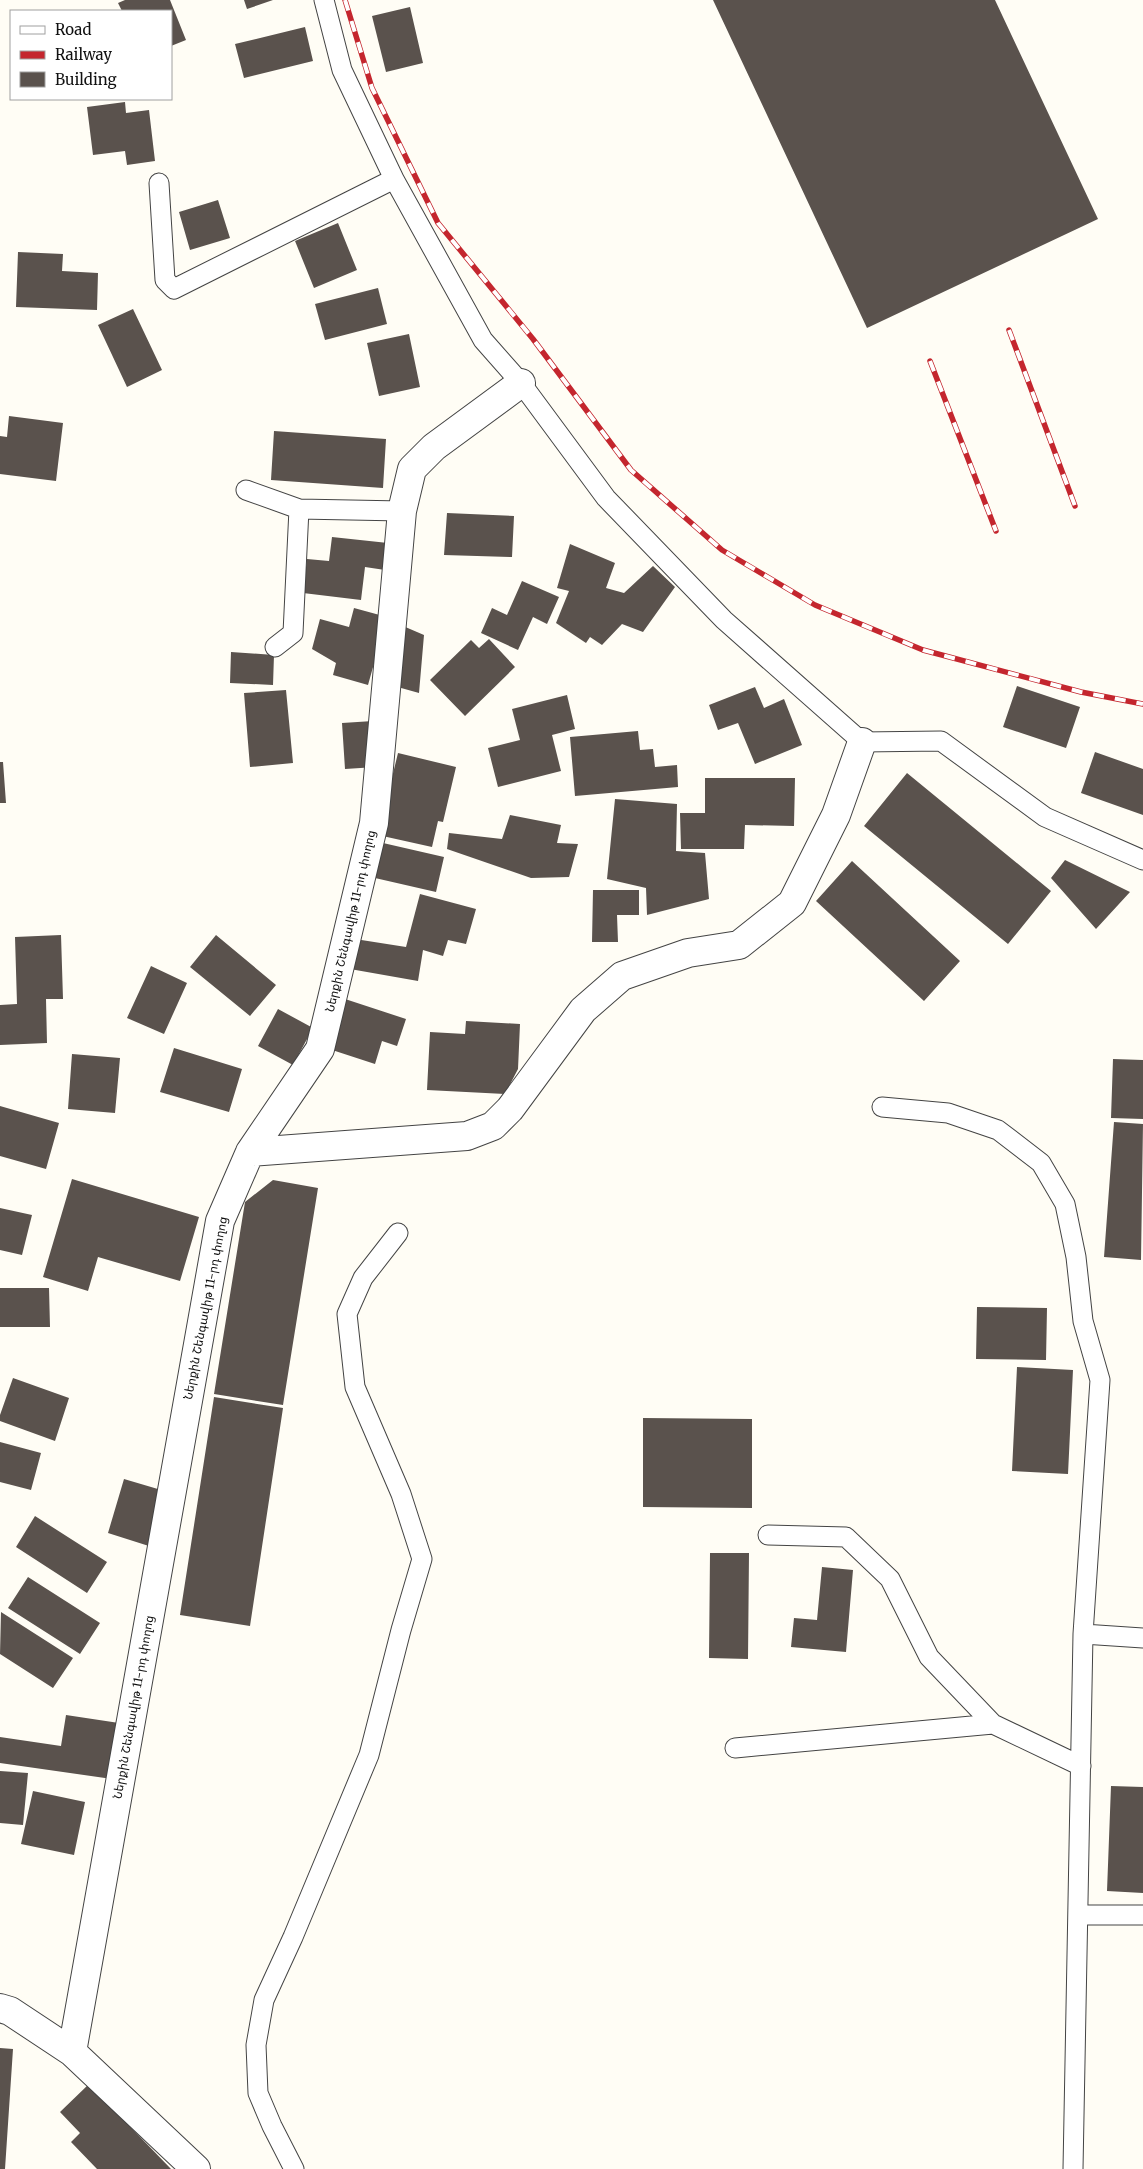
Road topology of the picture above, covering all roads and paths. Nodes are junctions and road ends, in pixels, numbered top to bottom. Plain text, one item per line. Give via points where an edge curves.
1 (324, 0) edge
2 (394, 178) junction
3 (159, 183) dead end
4 (521, 383) junction
5 (246, 490) dead end
6 (299, 509) junction
7 (402, 511) junction
8 (275, 647) dead end
9 (862, 742) junction
10 (1143, 860) edge
11 (882, 1107) dead end
12 (250, 1152) junction
13 (398, 1233) dead end
14 (768, 1535) dead end
15 (1083, 1634) junction
16 (1143, 1638) edge
17 (993, 1724) junction
18 (735, 1748) dead end
19 (1081, 1766) junction
20 (1078, 1915) junction
21 (1143, 1915) edge
22 (0, 2008) edge
23 (72, 2052) junction
24 (196, 2169) edge
25 (294, 2169) edge
26 (1073, 2169) edge

1 - 2 lane via 342,70
2 - 3 lane via 174,289 165,280
2 - 4 lane via 483,340
4 - 7 street, Ներքին Շենգավիթ 11-րդ փողոց via 434,447 412,469
4 - 9 lane via 606,498 724,620
5 - 6 lane
6 - 7 lane
6 - 8 lane via 293,633
7 - 12 street, Ներքին Շենգավիթ 11-րդ փողոց via 372,832 320,1049
9 - 10 lane via 941,741 1045,816
9 - 12 street via 836,815 792,903 739,945 688,953 622,976 583,1010 510,1109 493,1126 468,1136
11 - 15 lane via 948,1113 998,1130 1041,1163 1065,1204 1076,1257 1083,1321 1100,1380
12 - 23 street, Ներքին Շենգավիթ 11-րդ փողոց via 220,1221
13 - 25 lane via 363,1278 347,1314 355,1387 401,1494 422,1559 369,1756 294,1937 264,2000 256,2045 258,2093
14 - 17 lane via 846,1537 890,1579 929,1657
15 - 16 lane
15 - 19 lane
17 - 18 lane
17 - 19 lane
19 - 20 lane
20 - 21 lane
20 - 26 lane
22 - 23 street via 10,2010
23 - 24 street

